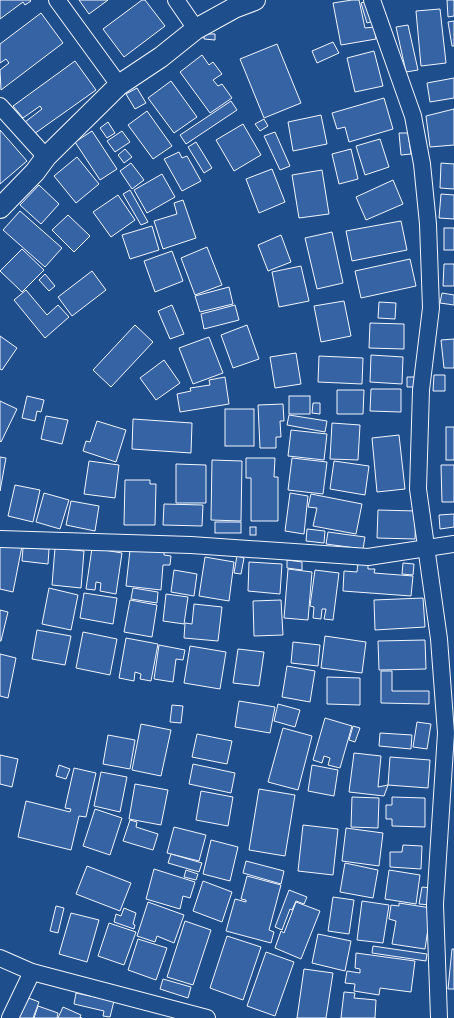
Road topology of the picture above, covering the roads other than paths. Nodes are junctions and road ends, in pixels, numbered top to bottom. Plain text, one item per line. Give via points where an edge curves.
1 (57, 0) edge
2 (176, 0) edge
3 (255, 0) edge
4 (372, 0) edge
5 (196, 29) junction
6 (119, 85) junction
7 (0, 106) edge
8 (46, 157) junction
9 (0, 208) edge
10 (0, 539) edge
11 (454, 544) edge
12 (425, 548) junction
13 (0, 958) edge
14 (32, 972) junction
15 (10, 1018) edge
16 (206, 1018) edge
17 (439, 1018) edge

1 - 6 street
2 - 5 street
3 - 5 street via 234,8
4 - 12 street via 412,116 422,164 431,308 421,390 418,489
5 - 6 street via 161,57
6 - 8 street
7 - 8 street
8 - 9 street
10 - 12 street via 191,546 368,557
11 - 12 street
12 - 17 street via 439,639 446,733 435,904
13 - 14 street
14 - 15 street
14 - 16 street

